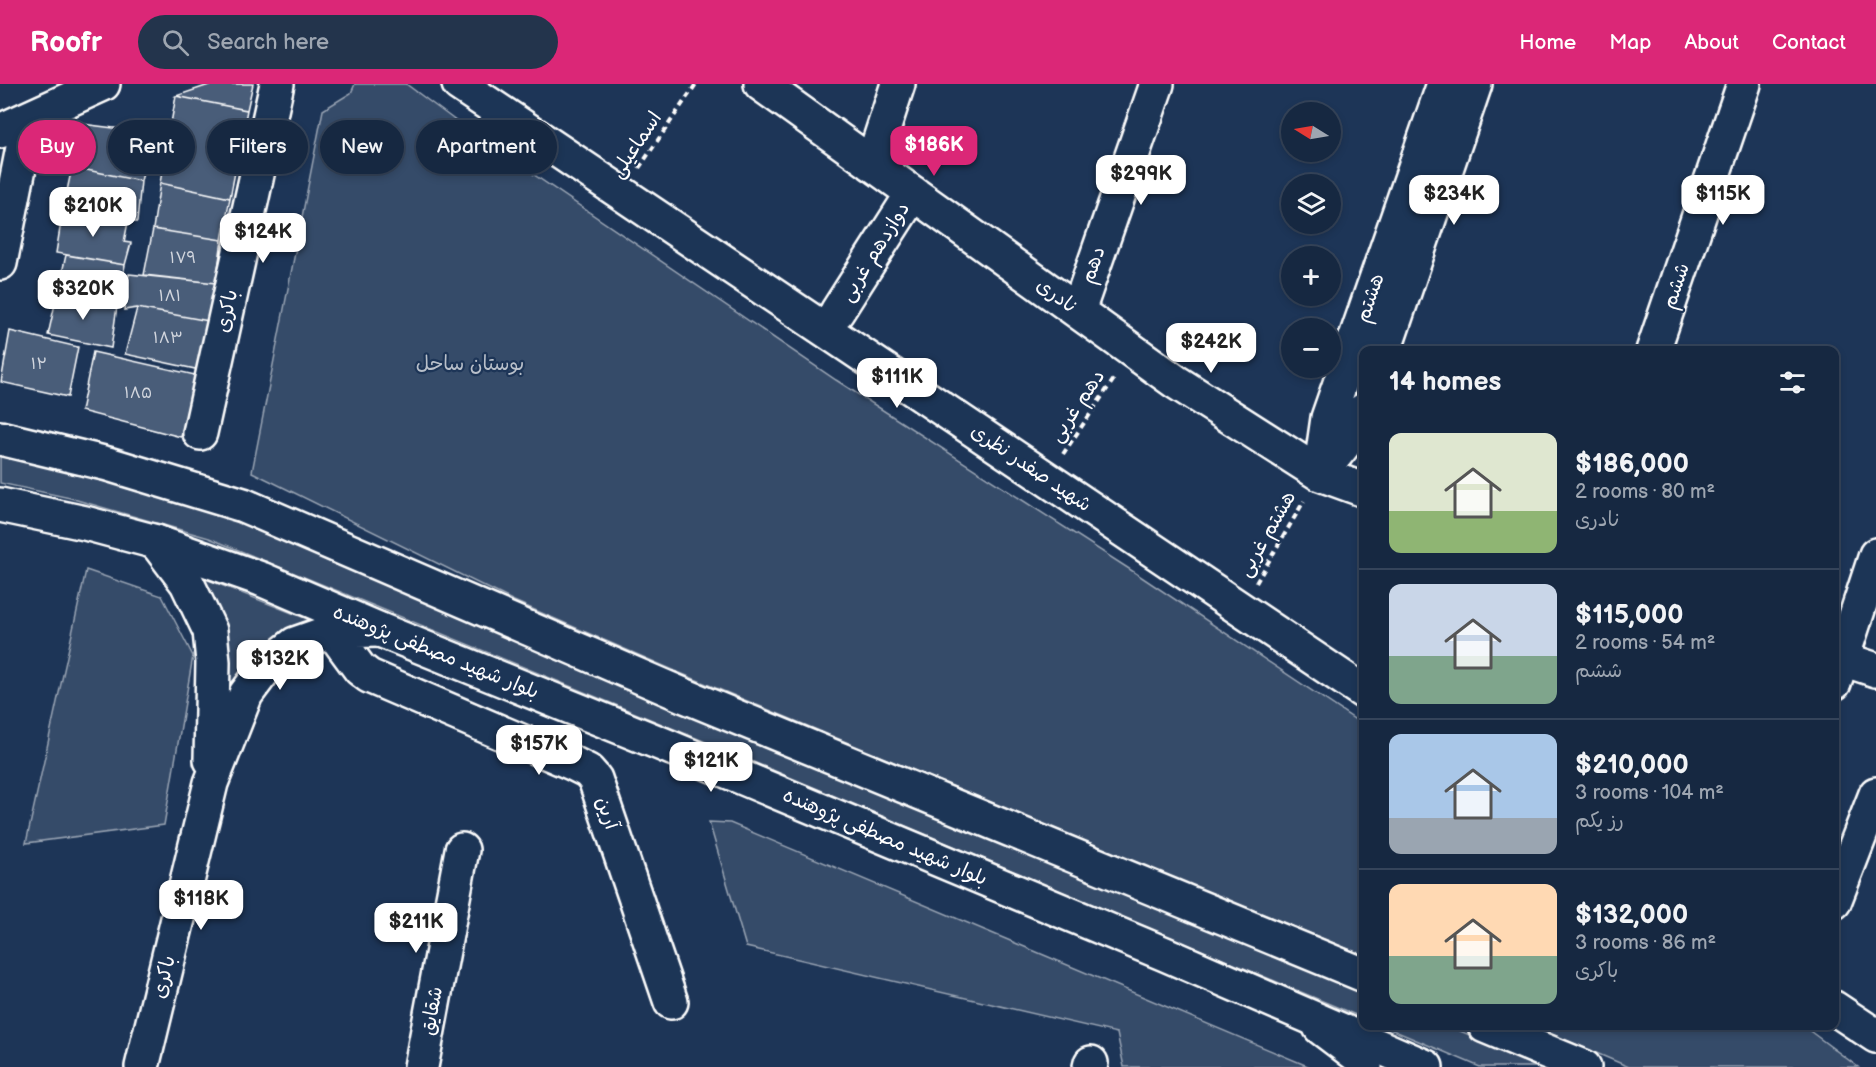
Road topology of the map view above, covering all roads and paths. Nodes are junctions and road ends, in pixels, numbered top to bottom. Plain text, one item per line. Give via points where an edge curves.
1 (103, 84) edge
2 (276, 84) edge
3 (459, 84) edge
4 (696, 84) edge
5 (761, 84) edge
6 (898, 84) edge
7 (1157, 84) edge
8 (1444, 84) edge
9 (1475, 84) edge
10 (1744, 84) edge
11 (14, 125) edge
12 (872, 164) junction
13 (622, 193) junction
14 (913, 193) junction
15 (0, 263) edge
16 (1078, 311) junction
17 (837, 312) dead end
18 (1386, 346) edge
19 (1655, 346) edge
20 (1133, 350) junction
21 (1359, 423) edge
22 (200, 433) dead end
23 (0, 438) edge
24 (1320, 474) junction
25 (1046, 479) junction
26 (1359, 488) edge
27 (0, 504) edge
28 (156, 542) junction
29 (1874, 568) edge
30 (1240, 609) junction
31 (380, 630) junction
32 (332, 631) junction
33 (1839, 661) edge
34 (1839, 666) edge
35 (1876, 670) edge
36 (1359, 689) edge
37 (211, 783) junction
38 (1876, 794) edge
39 (462, 850) dead end
40 (1839, 889) edge
41 (1359, 973) edge
42 (671, 1002) dead end
43 (1839, 1011) edge
44 (1305, 1015) junction
45 (1495, 1030) edge
46 (1876, 1036) edge
47 (151, 1065) edge
48 (421, 1067) edge
49 (1365, 1067) edge
50 (1426, 1067) edge
51 (1584, 1067) edge

1 - 11 street
2 - 22 street, باکری
3 - 13 street, شهید صفدر نظری
4 - 13 path, اسماعیلی
5 - 12 street, نادری
6 - 12 street
7 - 16 street, دهم
8 - 24 street, هشتم via 1328,418
9 - 18 street, هشتم
10 - 19 street, ششم
11 - 15 street
12 - 14 street, نادری
13 - 25 street, شهید صفدر نظری
14 - 16 street, نادری
14 - 17 street, دوازدهم غربی
16 - 20 street, نادری
20 - 24 street, نادری
20 - 25 path, دهم غربی
21 - 24 street
23 - 41 street via 108,464 243,505 683,695
24 - 26 street, نادری
24 - 30 path, هشتم غربی
25 - 30 street, شهید صفدر نظری
27 - 28 street, بلوار شهید مصطفی پژوهنده
28 - 31 street, بلوار شهید مصطفی پژوهنده via 261,579
28 - 37 street, باکری via 187,583 210,632
29 - 33 street
30 - 36 street, شهید صفدر نظری
31 - 32 street, باکری
31 - 44 street, بلوار شهید مصطفی پژوهنده via 1100,926
32 - 37 street, باکری via 295,644 267,666 246,694
32 - 42 street, آرین via 369,676 572,763 596,779
34 - 35 street
37 - 47 street, باکری
38 - 40 street
39 - 48 street, شقایق
43 - 46 street
44 - 49 street via 1361,1058
44 - 50 street, بلوار شهید مصطفی پژوهنده
45 - 51 street

